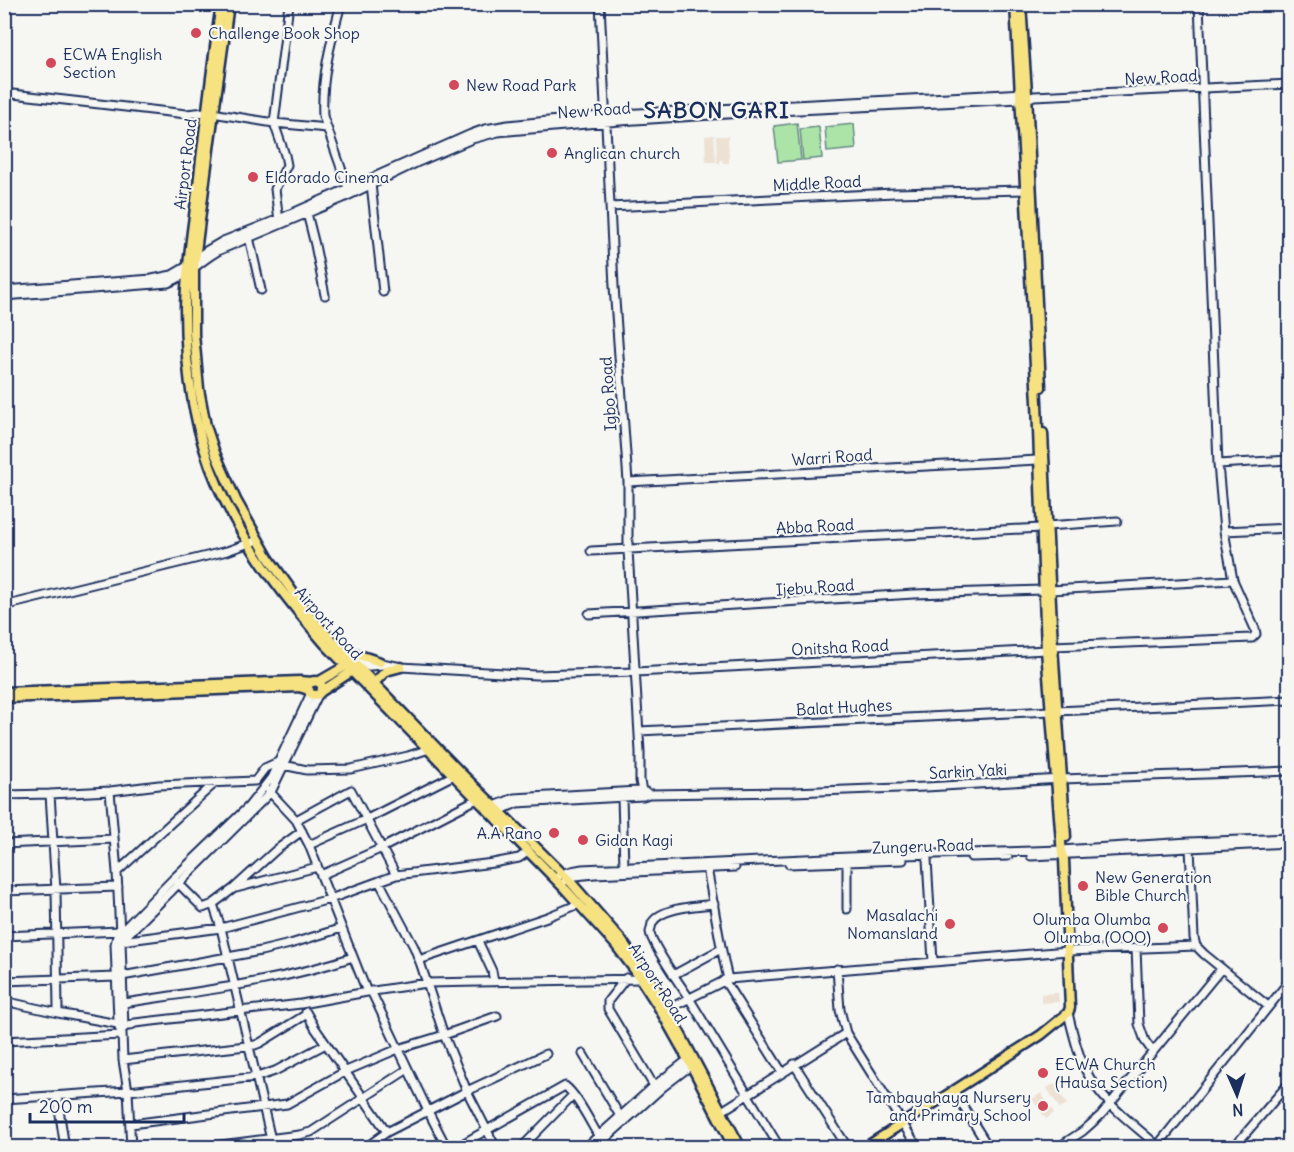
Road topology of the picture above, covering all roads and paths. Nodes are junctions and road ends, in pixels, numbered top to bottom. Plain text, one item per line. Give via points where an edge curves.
1 (221, 4) edge
2 (229, 4) edge
3 (289, 4) edge
4 (341, 4) edge
5 (600, 4) edge
6 (1015, 4) edge
7 (1021, 4) edge
8 (1200, 4) edge
9 (1290, 84) edge
10 (1202, 88) junction
11 (4, 93) edge
12 (1026, 96) junction
13 (210, 113) junction
14 (605, 119) junction
15 (274, 123) junction
16 (327, 128) junction
17 (429, 154) junction
18 (371, 184) junction
19 (348, 188) junction
20 (1026, 190) junction
21 (340, 196) junction
22 (610, 207) junction
23 (307, 213) junction
24 (279, 222) junction
25 (249, 237) junction
26 (191, 266) junction
27 (4, 290) edge
28 (261, 290) dead end
29 (383, 292) dead end
30 (325, 295) dead end
31 (4, 296) edge
32 (1037, 362) junction
33 (211, 454) junction
34 (1038, 460) junction
35 (1290, 460) edge
36 (1218, 464) junction
37 (628, 482) junction
38 (1118, 521) dead end
39 (1044, 527) junction
40 (1290, 528) edge
41 (1224, 531) junction
42 (258, 540) junction
43 (248, 544) junction
44 (628, 550) junction
45 (591, 551) dead end
46 (1233, 580) junction
47 (1046, 590) junction
48 (4, 606) edge
49 (633, 611) junction
50 (589, 614) dead end
51 (340, 648) junction
52 (1049, 648) junction
53 (384, 663) junction
54 (353, 667) junction
55 (401, 667) junction
56 (636, 672) junction
57 (374, 683) junction
58 (315, 689) junction
59 (4, 692) edge
60 (4, 698) edge
61 (1290, 700) edge
62 (1054, 711) junction
63 (639, 731) junction
64 (429, 749) junction
65 (280, 763) junction
66 (1290, 771) edge
67 (454, 775) junction
68 (1059, 779) junction
69 (215, 783) junction
70 (264, 786) junction
71 (110, 791) junction
72 (271, 792) junction
73 (642, 793) junction
74 (50, 794) junction
75 (4, 795) edge
76 (622, 797) junction
77 (477, 799) junction
78 (493, 810) junction
79 (367, 819) junction
80 (296, 820) junction
81 (302, 831) junction
82 (1290, 838) edge
83 (114, 839) junction
84 (53, 843) junction
85 (1290, 843) edge
86 (4, 844) edge
87 (309, 845) junction
88 (1190, 847) junction
89 (382, 848) junction
90 (528, 851) junction
91 (1064, 854) junction
92 (927, 859) junction
93 (847, 862) junction
94 (317, 867) junction
95 (624, 867) junction
96 (707, 868) junction
97 (117, 872) junction
98 (321, 875) junction
99 (396, 875) junction
100 (561, 879) junction
101 (379, 881) junction
102 (178, 884) junction
103 (118, 888) junction
104 (233, 889) junction
105 (56, 890) junction
106 (4, 891) edge
107 (330, 898) junction
108 (213, 904) junction
109 (579, 904) junction
110 (714, 904) junction
111 (847, 909) dead end
112 (221, 928) junction
113 (342, 928) junction
114 (57, 934) junction
115 (120, 935) junction
116 (4, 936) edge
117 (478, 941) junction
118 (1196, 946) junction
119 (1136, 948) junction
120 (721, 949) junction
121 (1068, 951) junction
122 (229, 957) junction
123 (353, 957) junction
124 (419, 960) junction
125 (933, 962) junction
126 (837, 969) junction
127 (1221, 969) junction
128 (674, 975) junction
129 (119, 977) junction
130 (626, 978) junction
131 (58, 979) junction
132 (640, 979) junction
133 (726, 979) junction
134 (1290, 980) edge
135 (4, 981) edge
136 (494, 982) junction
137 (427, 983) junction
138 (235, 986) junction
139 (369, 991) junction
140 (689, 998) junction
141 (4, 999) edge
142 (124, 1003) junction
143 (301, 1004) junction
144 (1268, 1006) junction
145 (58, 1009) junction
146 (668, 1009) junction
147 (240, 1012) junction
148 (307, 1014) junction
149 (1068, 1014) junction
150 (497, 1016) dead end
151 (121, 1027) junction
152 (846, 1033) junction
153 (444, 1035) junction
154 (4, 1041) edge
155 (326, 1044) junction
156 (248, 1045) junction
157 (398, 1049) junction
158 (1152, 1052) junction
159 (546, 1053) dead end
160 (583, 1054) dead end
161 (123, 1060) junction
162 (692, 1061) junction
163 (794, 1064) junction
164 (408, 1069) junction
165 (346, 1071) junction
166 (782, 1072) junction
167 (257, 1077) junction
168 (1290, 1082) edge
169 (654, 1086) junction
170 (953, 1090) junction
171 (128, 1091) junction
172 (467, 1091) junction
173 (747, 1094) junction
174 (57, 1095) junction
175 (573, 1095) junction
176 (363, 1098) junction
177 (4, 1099) edge
178 (1111, 1104) junction
179 (263, 1107) junction
180 (428, 1111) junction
181 (722, 1111) junction
182 (620, 1116) junction
183 (903, 1123) junction
184 (131, 1124) junction
185 (487, 1130) junction
186 (387, 1132) junction
187 (601, 1138) junction
188 (271, 1139) junction
189 (1159, 1146) edge
190 (1058, 1147) edge
191 (65, 1148) edge
192 (131, 1148) edge
193 (197, 1148) edge
194 (273, 1148) edge
195 (365, 1148) edge
196 (447, 1148) edge
197 (455, 1148) edge
198 (496, 1148) edge
199 (521, 1148) edge
200 (585, 1148) edge
201 (595, 1148) edge
202 (734, 1148) edge
203 (741, 1148) edge
204 (780, 1148) edge
205 (848, 1148) edge
206 (864, 1148) edge
207 (918, 1148) edge
208 (989, 1148) edge
209 (1233, 1148) edge

1 - 13 main road, Airport Road
2 - 13 main road, Airport Road
3 - 15 street
4 - 16 street via 330,42 322,104
5 - 14 street, Igbo Road
6 - 12 main road
7 - 12 main road
8 - 10 street
9 - 10 street, New Road
10 - 12 street, New Road
10 - 36 street
11 - 13 street via 186,114
12 - 14 street, New Road via 824,103
12 - 20 main road
12 - 32 main road
13 - 15 street
13 - 26 main road, Airport Road
14 - 17 street, New Road via 486,131
14 - 22 street, Igbo Road
15 - 16 street
15 - 24 street via 287,165 275,189
16 - 19 street
17 - 18 street, New Road
17 - 19 street, New Road
18 - 21 street, New Road
18 - 29 street
19 - 21 street, New Road
20 - 22 street, Middle Road
20 - 32 main road
21 - 23 street, New Road
21 - 24 street, New Road
22 - 37 street, Igbo Road
23 - 24 street, New Road
23 - 30 street
24 - 25 street, New Road
24 - 26 street, New Road via 216,245
25 - 26 street, New Road
25 - 28 street
26 - 27 street via 164,278
26 - 31 street via 175,281 158,285
26 - 33 main road, Airport Road via 185,309 190,380 194,409
32 - 34 main road
32 - 39 main road
33 - 42 main road, Airport Road
33 - 43 main road, Airport Road via 218,486
34 - 37 street, Warri Road
34 - 39 main road
35 - 36 street
36 - 41 street
37 - 44 street, Igbo Road
38 - 39 street, Abba Road
39 - 44 street, Abba Road
39 - 47 main road
40 - 41 street
41 - 46 street
42 - 43 street
42 - 51 main road, Airport Road via 306,611
43 - 48 street
43 - 54 main road, Airport Road via 276,586 325,644
44 - 45 street, Abba Road
44 - 49 street, Igbo Road
46 - 47 street, Ijebu Road
46 - 52 street, Onitsha Road via 1255,629 1252,638
47 - 49 street, Ijebu Road
47 - 52 main road
49 - 50 street, Ijebu Road
49 - 56 street, Igbo Road
51 - 53 main road
51 - 54 main road, Airport Road
52 - 56 street, Onitsha Road
52 - 62 main road
53 - 54 street, Onitsha Road
53 - 55 street, Onitsha Road
54 - 57 main road, Airport Road
54 - 58 main road
54 - 64 main road, Airport Road
55 - 56 street, Onitsha Road via 530,675
55 - 57 main road via 386,671
56 - 63 street, Igbo Road
57 - 78 main road, Airport Road
58 - 59 main road via 299,681
58 - 60 main road
58 - 65 street
61 - 62 street, Balat Hughes
62 - 63 street, Balat Hughes
62 - 68 main road
63 - 73 street, Igbo Road
64 - 65 street via 351,769 307,770
64 - 67 main road, Airport Road
65 - 69 street via 266,768 255,781
65 - 70 street
65 - 72 street
66 - 68 street, Sarkin Yaki
67 - 77 main road, Airport Road
67 - 79 street
68 - 73 street, Sarkin Yaki via 926,787
68 - 91 main road
69 - 71 street
69 - 97 street
70 - 72 street
70 - 115 street via 249,806
71 - 74 street
71 - 83 street
72 - 80 street
72 - 102 street
73 - 76 street, Sarkin Yaki
73 - 78 street via 514,798
74 - 75 street
74 - 84 street
76 - 78 street, Sarkin Yaki via 517,803
76 - 95 street
77 - 78 main road, Airport Road
77 - 89 street
78 - 90 main road, Airport Road
78 - 100 main road, Airport Road
79 - 80 street via 351,790
79 - 87 street
79 - 89 street
80 - 81 street
81 - 87 street
81 - 104 street
82 - 91 street
83 - 84 street
83 - 97 street
84 - 86 street
84 - 105 street
85 - 88 street, Zungeru Road
87 - 94 street
88 - 91 street, Zungeru Road
88 - 118 street
89 - 98 street
89 - 99 street
90 - 99 street via 519,858 493,863
90 - 100 main road, Airport Road
91 - 92 street, Zungeru Road
91 - 95 street via 871,856
91 - 121 main road
92 - 93 street, Zungeru Road
92 - 125 street
93 - 96 street, Zungeru Road
93 - 111 street
94 - 98 street
94 - 104 street
95 - 100 street via 577,870
96 - 100 street, Zungeru Road
96 - 110 street
97 - 103 street
98 - 107 street
99 - 101 street
100 - 109 main road, Airport Road
100 - 146 main road, Airport Road via 622,941
101 - 107 street
101 - 124 street
102 - 108 street via 203,908
102 - 115 street
103 - 105 street
103 - 115 street
104 - 108 street
105 - 106 street
105 - 114 street
107 - 112 street
107 - 113 street
108 - 112 street
109 - 117 street
109 - 132 main road, Airport Road
110 - 120 street
110 - 128 street via 675,909 651,925 650,934
112 - 115 street
112 - 122 street
113 - 122 street
113 - 123 street
114 - 115 street
114 - 116 street
114 - 131 street
115 - 129 street
117 - 124 street
117 - 136 street
118 - 119 street
118 - 127 street
119 - 121 street
119 - 158 street via 1139,1024
120 - 128 street
120 - 133 street
121 - 125 street
121 - 149 main road
122 - 129 street
122 - 138 street
123 - 138 street via 321,968
123 - 139 street
124 - 137 street
125 - 126 street
126 - 133 street
126 - 152 street
127 - 144 street
127 - 158 street
128 - 140 street
129 - 131 street
129 - 142 street
129 - 151 street
130 - 132 street
130 - 136 street
130 - 169 street via 608,1002 608,1009
131 - 135 street
131 - 145 street
132 - 162 main road, Airport Road
133 - 140 street
133 - 166 street
134 - 144 street
136 - 137 street
137 - 139 street
137 - 153 street
138 - 142 street
138 - 147 street
139 - 143 street
139 - 157 street
140 - 146 street
140 - 173 street
141 - 145 street
141 - 151 street
142 - 151 street
143 - 147 street
143 - 148 street
144 - 189 street
145 - 151 street
146 - 162 main road, Airport Road
147 - 151 street
147 - 156 street
148 - 155 street
148 - 156 street via 260,1043
149 - 170 main road
149 - 178 street via 1086,1073
150 - 153 street
151 - 154 street
151 - 161 street
152 - 163 street
152 - 183 street
153 - 157 street
153 - 172 street
155 - 165 street
155 - 167 street
156 - 161 street
156 - 167 street
157 - 164 street
157 - 165 street
158 - 178 street
159 - 172 street
160 - 182 street
161 - 171 street
162 - 169 street
162 - 181 main road, Airport Road
162 - 187 street
162 - 202 main road, Airport Road
163 - 166 street
163 - 205 street
164 - 176 street
164 - 180 street
165 - 176 street
165 - 179 street via 287,1104
166 - 173 street
167 - 171 street
167 - 179 street
168 - 209 street
169 - 182 street
170 - 183 main road
170 - 208 street
171 - 174 street
171 - 184 street
172 - 180 street
172 - 185 street
173 - 181 street
173 - 204 street
174 - 177 street
174 - 191 street
175 - 185 street via 566,1086
175 - 187 street
175 - 199 street
176 - 186 street
176 - 188 street via 311,1131
178 - 189 street
178 - 190 street via 1093,1124
179 - 184 street
179 - 188 street
180 - 186 street
180 - 196 street
181 - 203 main road, Airport Road
182 - 187 street
183 - 206 main road
183 - 207 street
184 - 192 street
185 - 197 street
185 - 198 street
186 - 195 street
187 - 200 street
187 - 201 street
188 - 193 street
188 - 194 street

